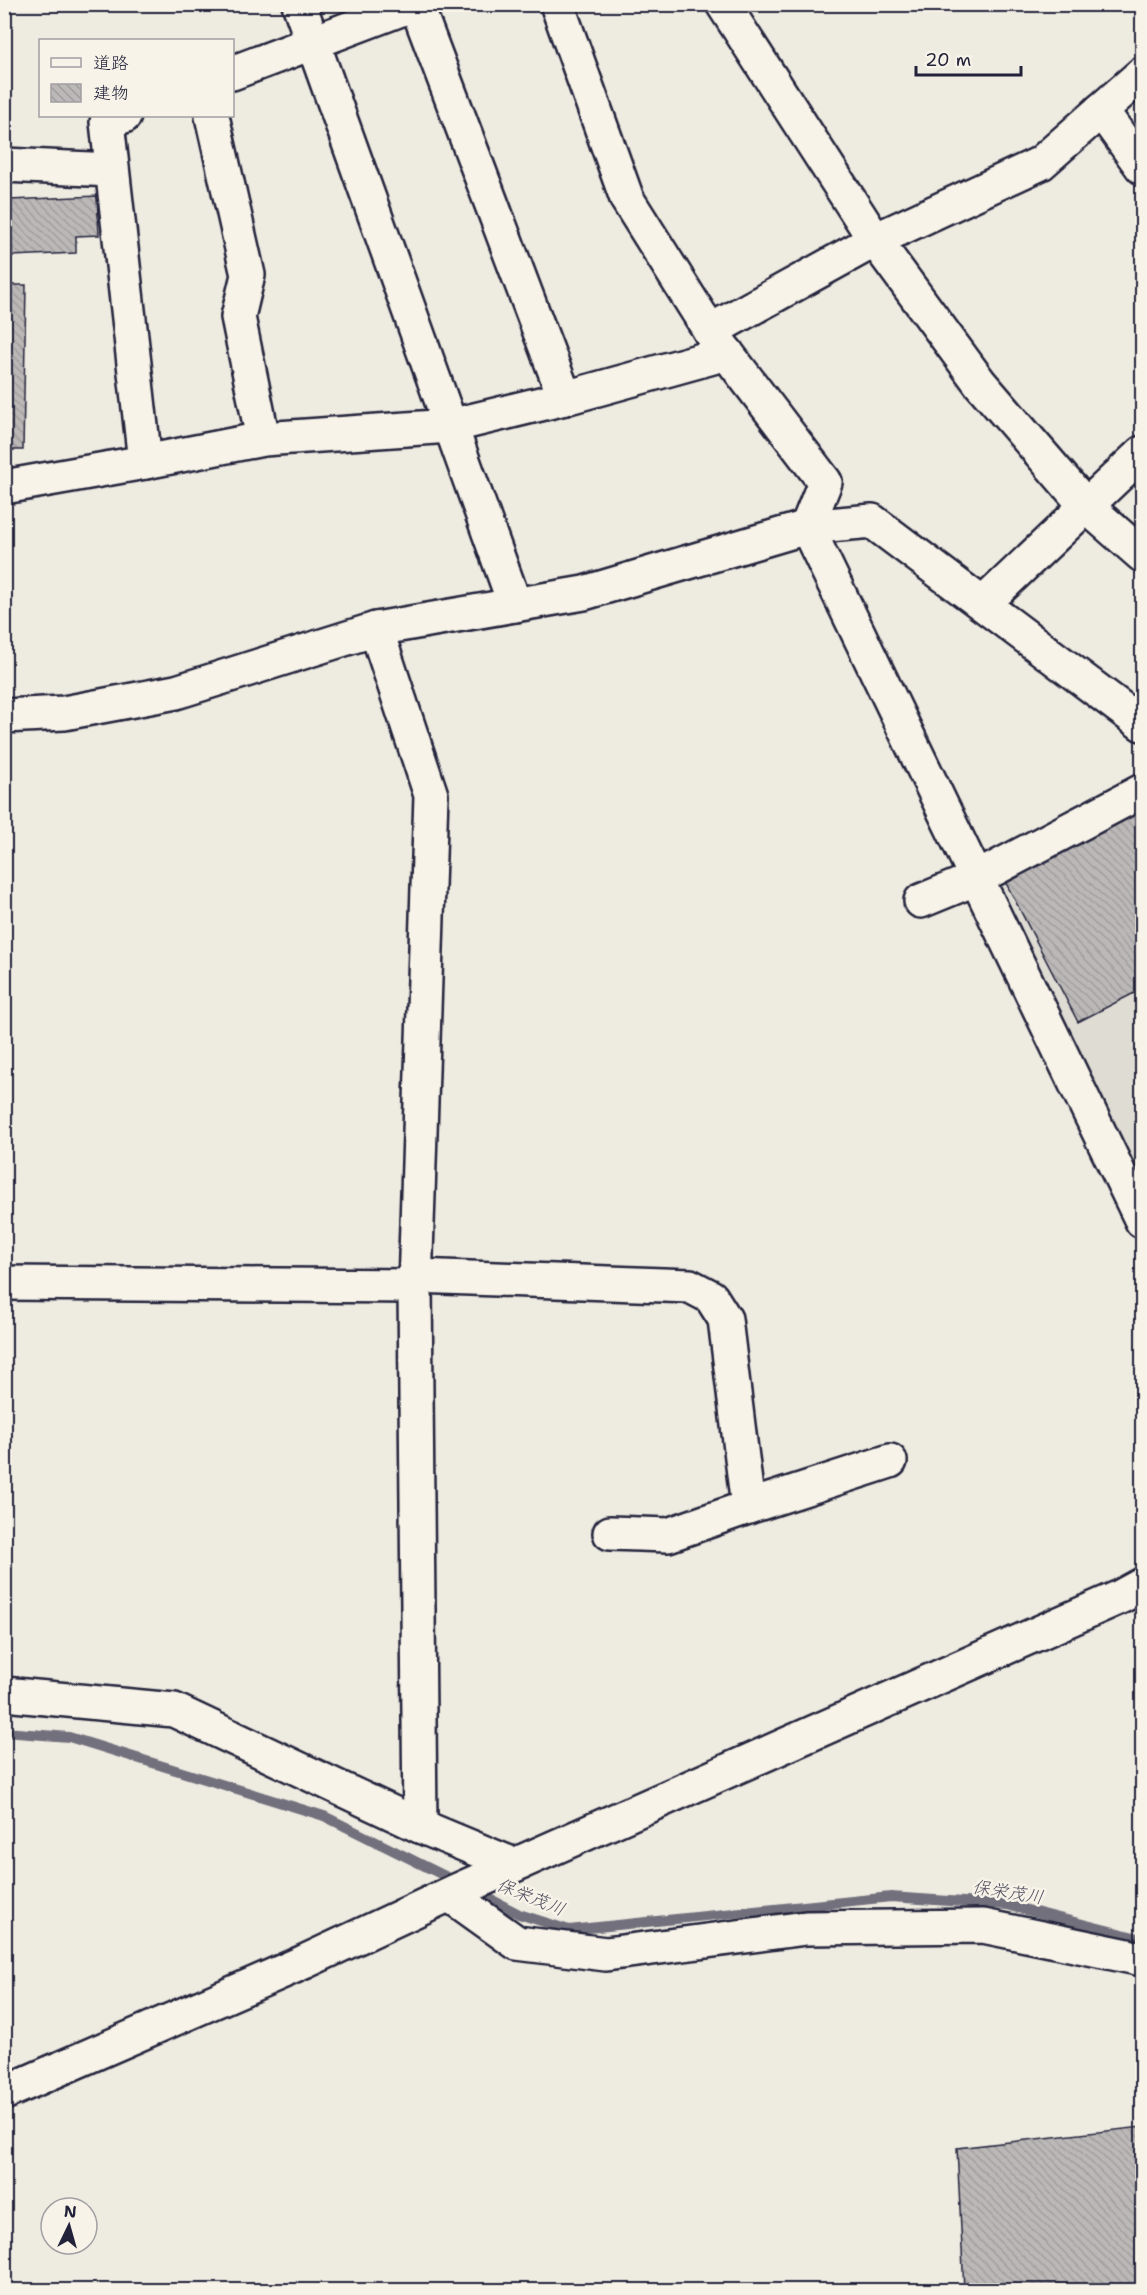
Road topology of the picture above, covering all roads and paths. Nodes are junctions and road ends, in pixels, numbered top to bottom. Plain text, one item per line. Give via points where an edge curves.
1 (299, 4) edge
2 (415, 4) edge
3 (557, 4) edge
4 (723, 4) edge
5 (312, 42) junction
6 (234, 72) edge
7 (1143, 74) edge
8 (1101, 110) junction
9 (121, 117) edge
10 (212, 117) edge
11 (4, 165) edge
12 (1143, 167) edge
13 (112, 170) junction
14 (875, 240) junction
15 (719, 342) junction
16 (565, 398) junction
17 (450, 426) junction
18 (262, 439) junction
19 (1143, 453) edge
20 (145, 462) junction
21 (4, 487) edge
22 (1086, 506) junction
23 (807, 527) junction
24 (1143, 555) edge
25 (983, 604) junction
26 (515, 605) junction
27 (376, 629) junction
28 (4, 716) edge
29 (1143, 724) edge
30 (1143, 791) edge
31 (977, 878) junction
32 (921, 901) dead end
33 (1143, 1221) edge
34 (416, 1281) junction
35 (4, 1283) edge
36 (890, 1461) dead end
37 (748, 1507) junction
38 (610, 1533) dead end
39 (1143, 1585) edge
40 (4, 1695) edge
41 (420, 1826) junction
42 (503, 1870) junction
43 (453, 1893) junction
44 (1143, 1959) edge
45 (4, 2093) edge

1 - 5 street
2 - 5 street
2 - 16 street
3 - 15 street via 627,199
4 - 14 street
5 - 6 street
5 - 17 street
7 - 8 street
8 - 12 street
8 - 14 street via 1041,163
9 - 13 street via 107,122
10 - 18 street via 248,275 238,317
11 - 13 street
13 - 20 street
14 - 15 street
14 - 22 street via 980,383
15 - 16 street
15 - 23 street via 825,482
16 - 17 street
17 - 18 street
17 - 26 street
18 - 20 street
19 - 22 street
20 - 21 street
22 - 24 street
22 - 25 street
23 - 25 street via 872,521
23 - 26 street via 584,593
23 - 31 street
25 - 29 street
26 - 27 street
27 - 28 street via 176,692 64,713
27 - 34 street via 431,795
30 - 31 street
31 - 32 street
31 - 33 street
34 - 35 street
34 - 37 street via 690,1286 711,1297 725,1319
34 - 41 street
36 - 37 street
37 - 38 street via 668,1535
39 - 42 street
40 - 41 street via 174,1710
41 - 42 street
42 - 43 street
43 - 44 street via 517,1943 606,1954 806,1928 983,1926
43 - 45 street

